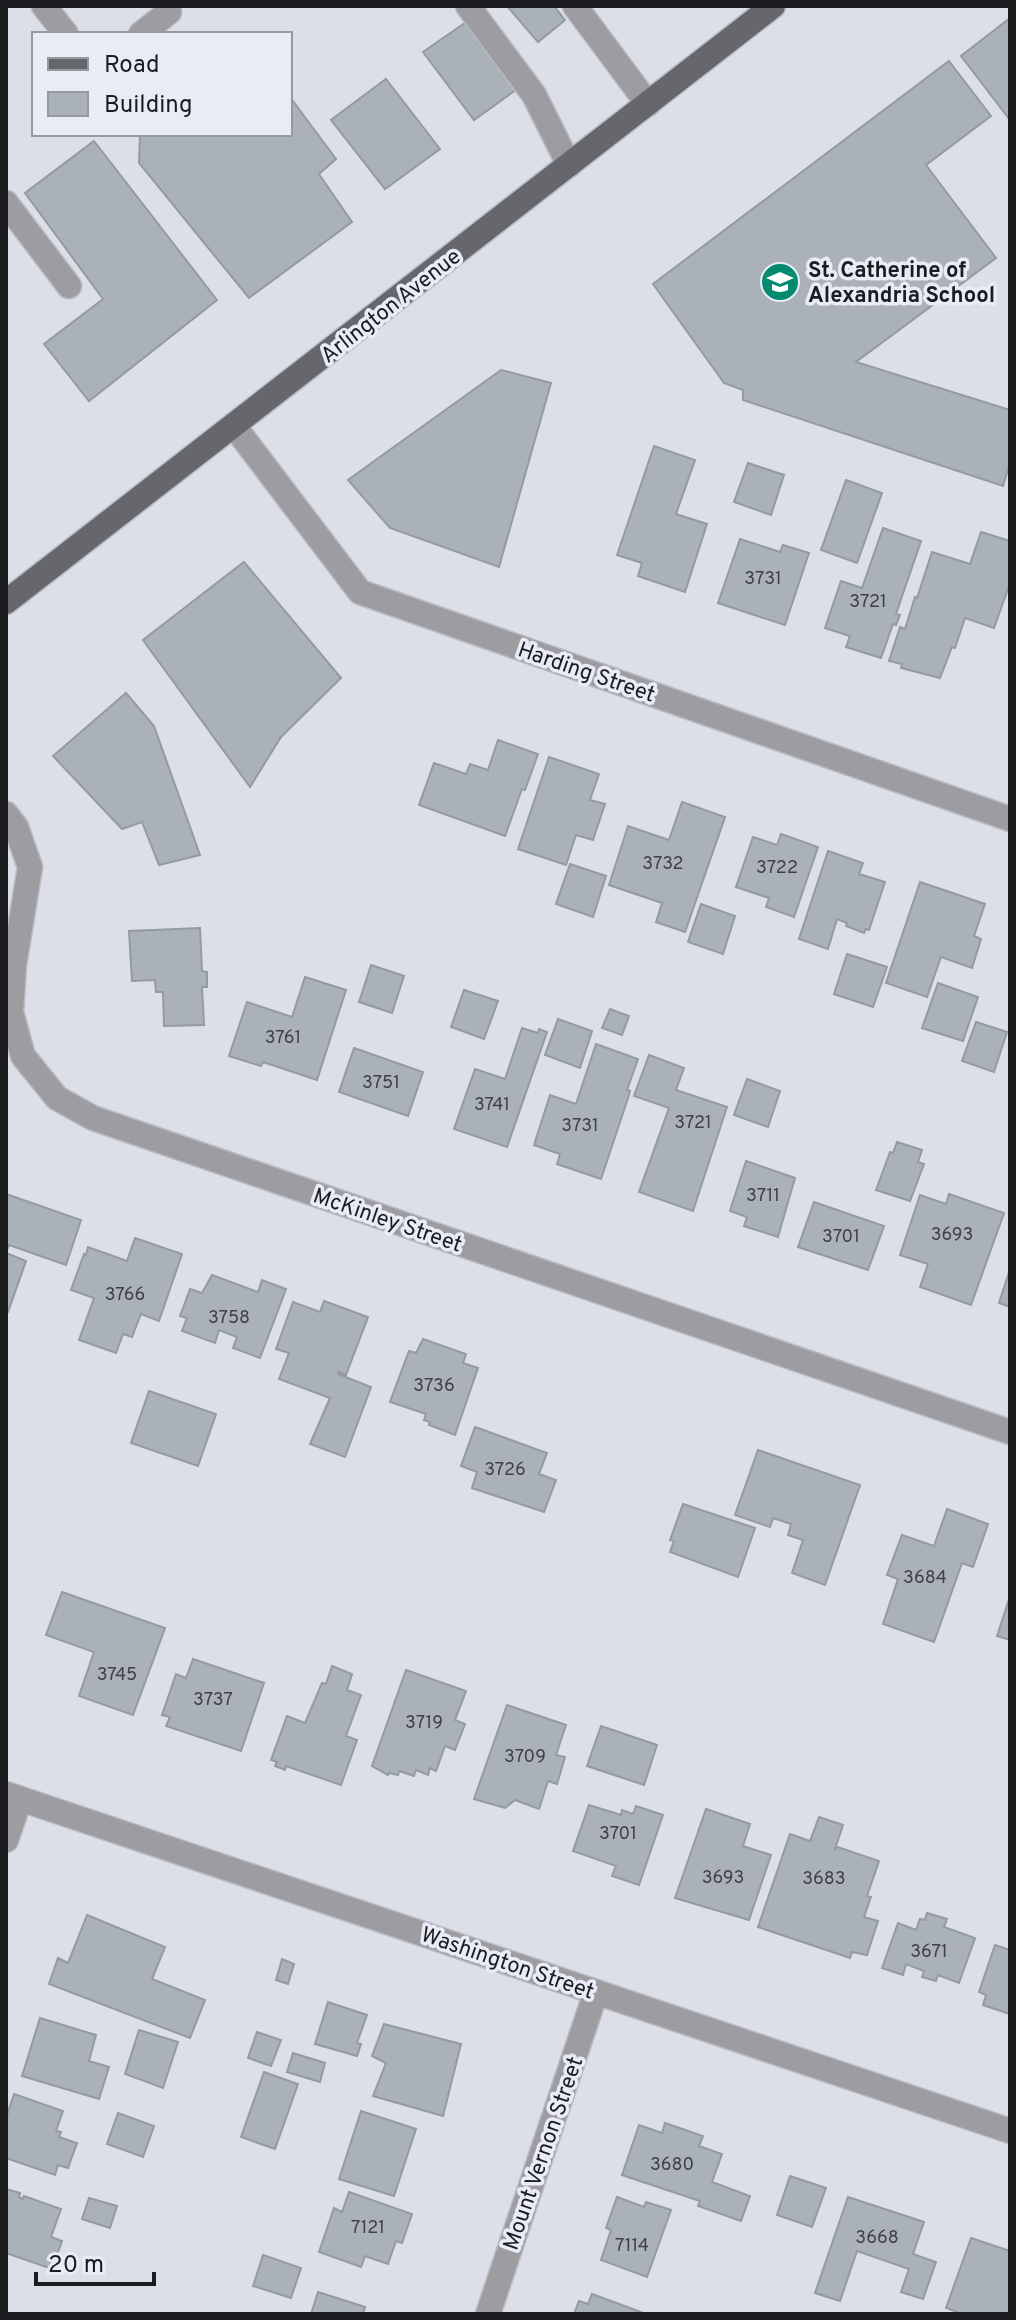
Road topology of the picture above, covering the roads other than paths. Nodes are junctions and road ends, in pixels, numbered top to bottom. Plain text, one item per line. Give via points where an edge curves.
1 (44, 6) edge
2 (168, 6) edge
3 (468, 6) edge
4 (575, 6) edge
5 (773, 6) edge
6 (64, 32) edge
7 (144, 32) edge
8 (648, 104) junction
9 (569, 165) junction
10 (6, 203) edge
11 (69, 286) dead end
12 (234, 426) junction
13 (6, 602) edge
14 (6, 814) edge
15 (1010, 819) edge
16 (1010, 1432) edge
17 (13, 1796) edge
18 (6, 1840) edge
19 (596, 1992) junction
20 (1010, 2131) edge
21 (488, 2314) edge

1 - 6 street
2 - 7 street via 169,12
3 - 9 street via 534,95
4 - 8 street
5 - 8 main road, Arlington Avenue
8 - 9 main road, Arlington Avenue
9 - 12 main road, Arlington Avenue
10 - 11 street
12 - 13 main road, Arlington Avenue
12 - 15 street, Harding Street via 360,592
14 - 16 street, McKinley Street via 30,867 11,1012 23,1056 57,1098 93,1118
17 - 18 street
17 - 19 street, Washington Street
19 - 20 street, Washington Street
19 - 21 street, Mount Vernon Street

